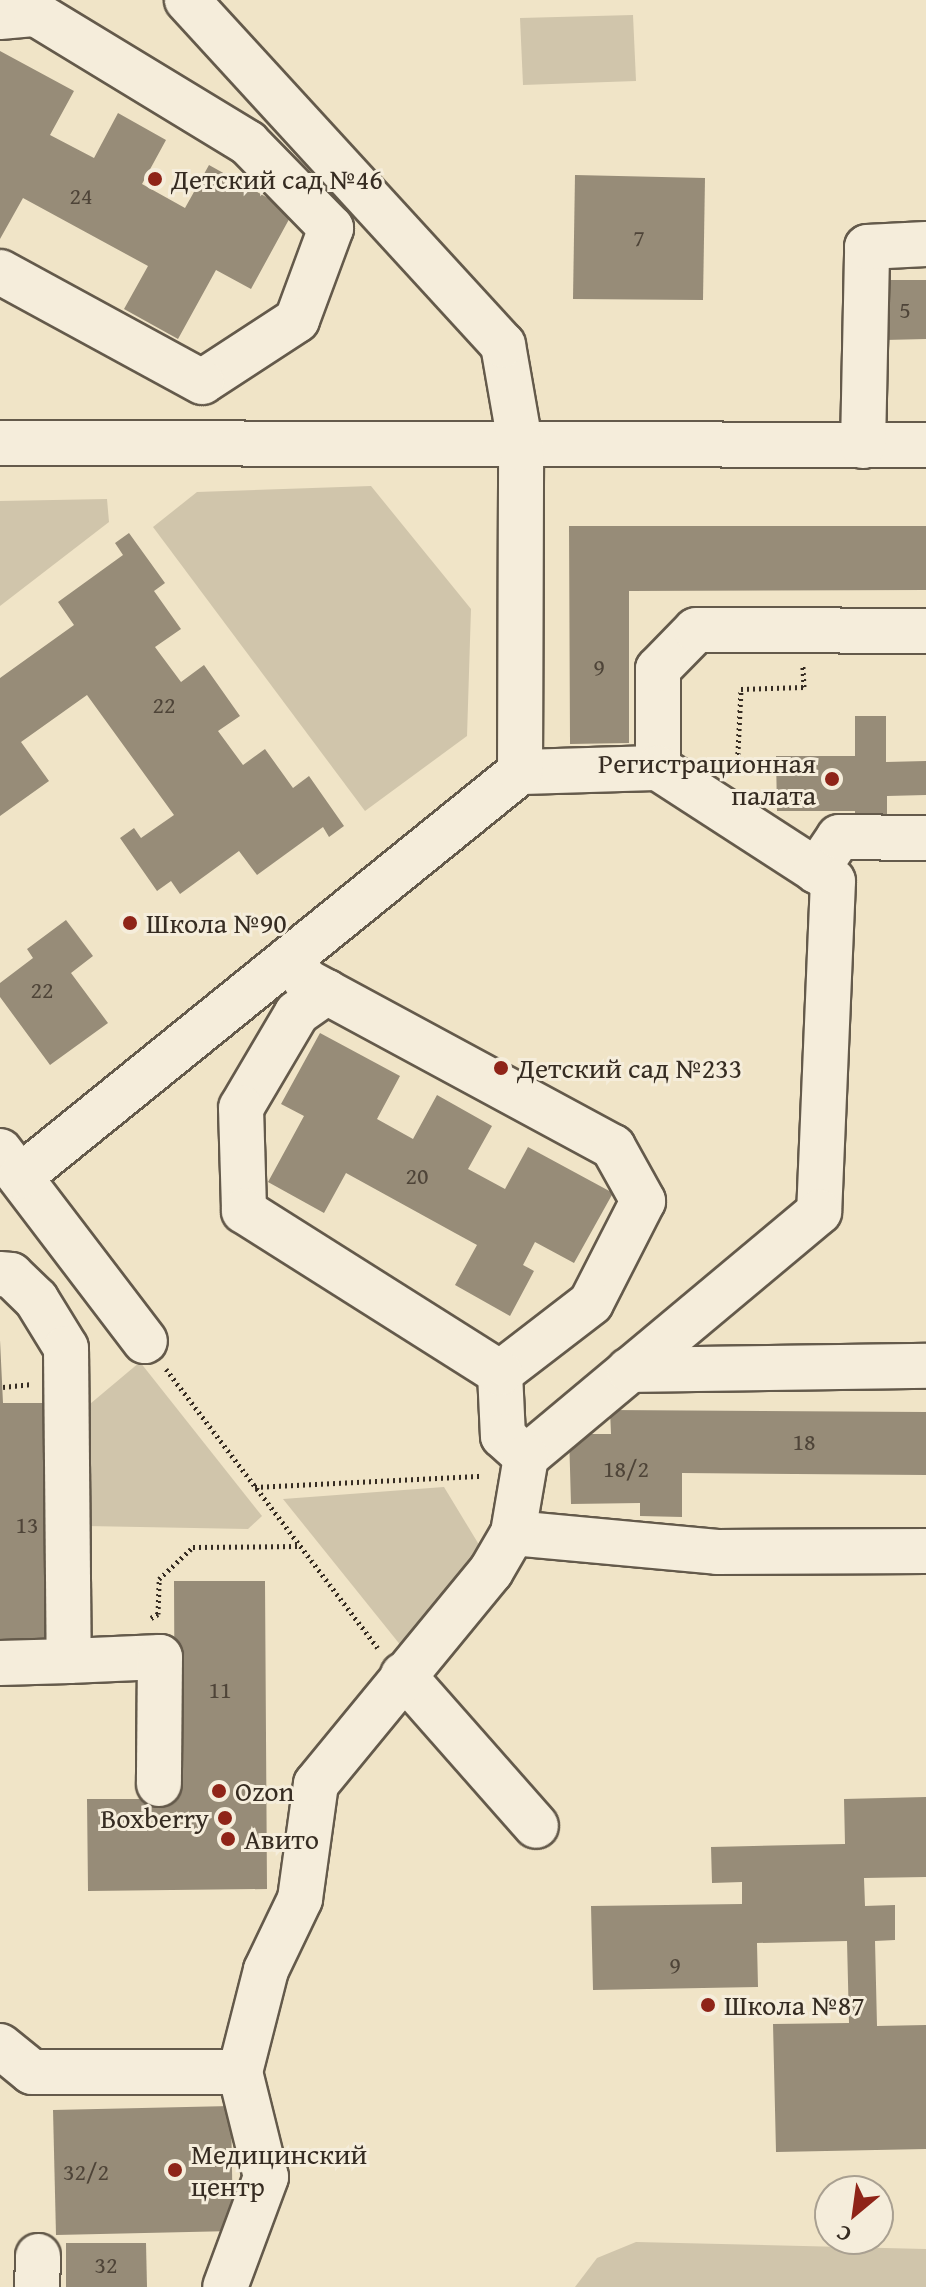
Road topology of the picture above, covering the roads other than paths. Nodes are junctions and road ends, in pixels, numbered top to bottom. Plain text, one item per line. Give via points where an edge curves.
1 (187, 0) edge
2 (0, 17) edge
3 (77, 17) edge
4 (926, 244) edge
5 (0, 272) edge
6 (0, 443) edge
7 (926, 445) edge
8 (863, 446) junction
9 (521, 448) junction
10 (926, 631) edge
11 (658, 768) junction
12 (520, 772) junction
13 (926, 838) edge
14 (816, 871) junction
15 (289, 959) junction
16 (327, 992) junction
17 (10, 1164) edge
18 (0, 1274) edge
19 (145, 1341) road end
20 (926, 1366) edge
21 (629, 1370) junction
22 (500, 1373) junction
23 (525, 1466) junction
24 (513, 1533) junction
25 (926, 1551) edge
26 (69, 1661) junction
27 (0, 1663) edge
28 (403, 1675) junction
29 (159, 1784) dead end
30 (536, 1826) dead end
31 (0, 2046) edge
32 (240, 2072) junction
33 (225, 2287) edge

1 - 9 street via 503,345
2 - 3 street
3 - 5 street via 248,143 331,228 297,320 202,382
4 - 8 street via 867,247
6 - 9 street
7 - 8 street
8 - 9 street
9 - 12 street
10 - 11 street via 696,630 658,669
11 - 12 street
11 - 14 street
12 - 15 street
13 - 14 street via 839,837
14 - 21 street via 833,881 819,1212
15 - 16 street via 306,981
15 - 17 street
16 - 22 street via 297,1013 241,1108 244,1211
16 - 22 street via 613,1147 643,1201 591,1303
17 - 19 street
18 - 26 street via 11,1275 36,1299 66,1348
20 - 21 street
21 - 23 street
22 - 23 street via 503,1436
23 - 24 street
24 - 25 street via 717,1552
24 - 28 street via 491,1571
26 - 27 street
26 - 29 street via 160,1657
28 - 30 street
28 - 32 street via 316,1784 300,1899 266,1970
31 - 32 street via 32,2072
32 - 33 street via 266,2177

